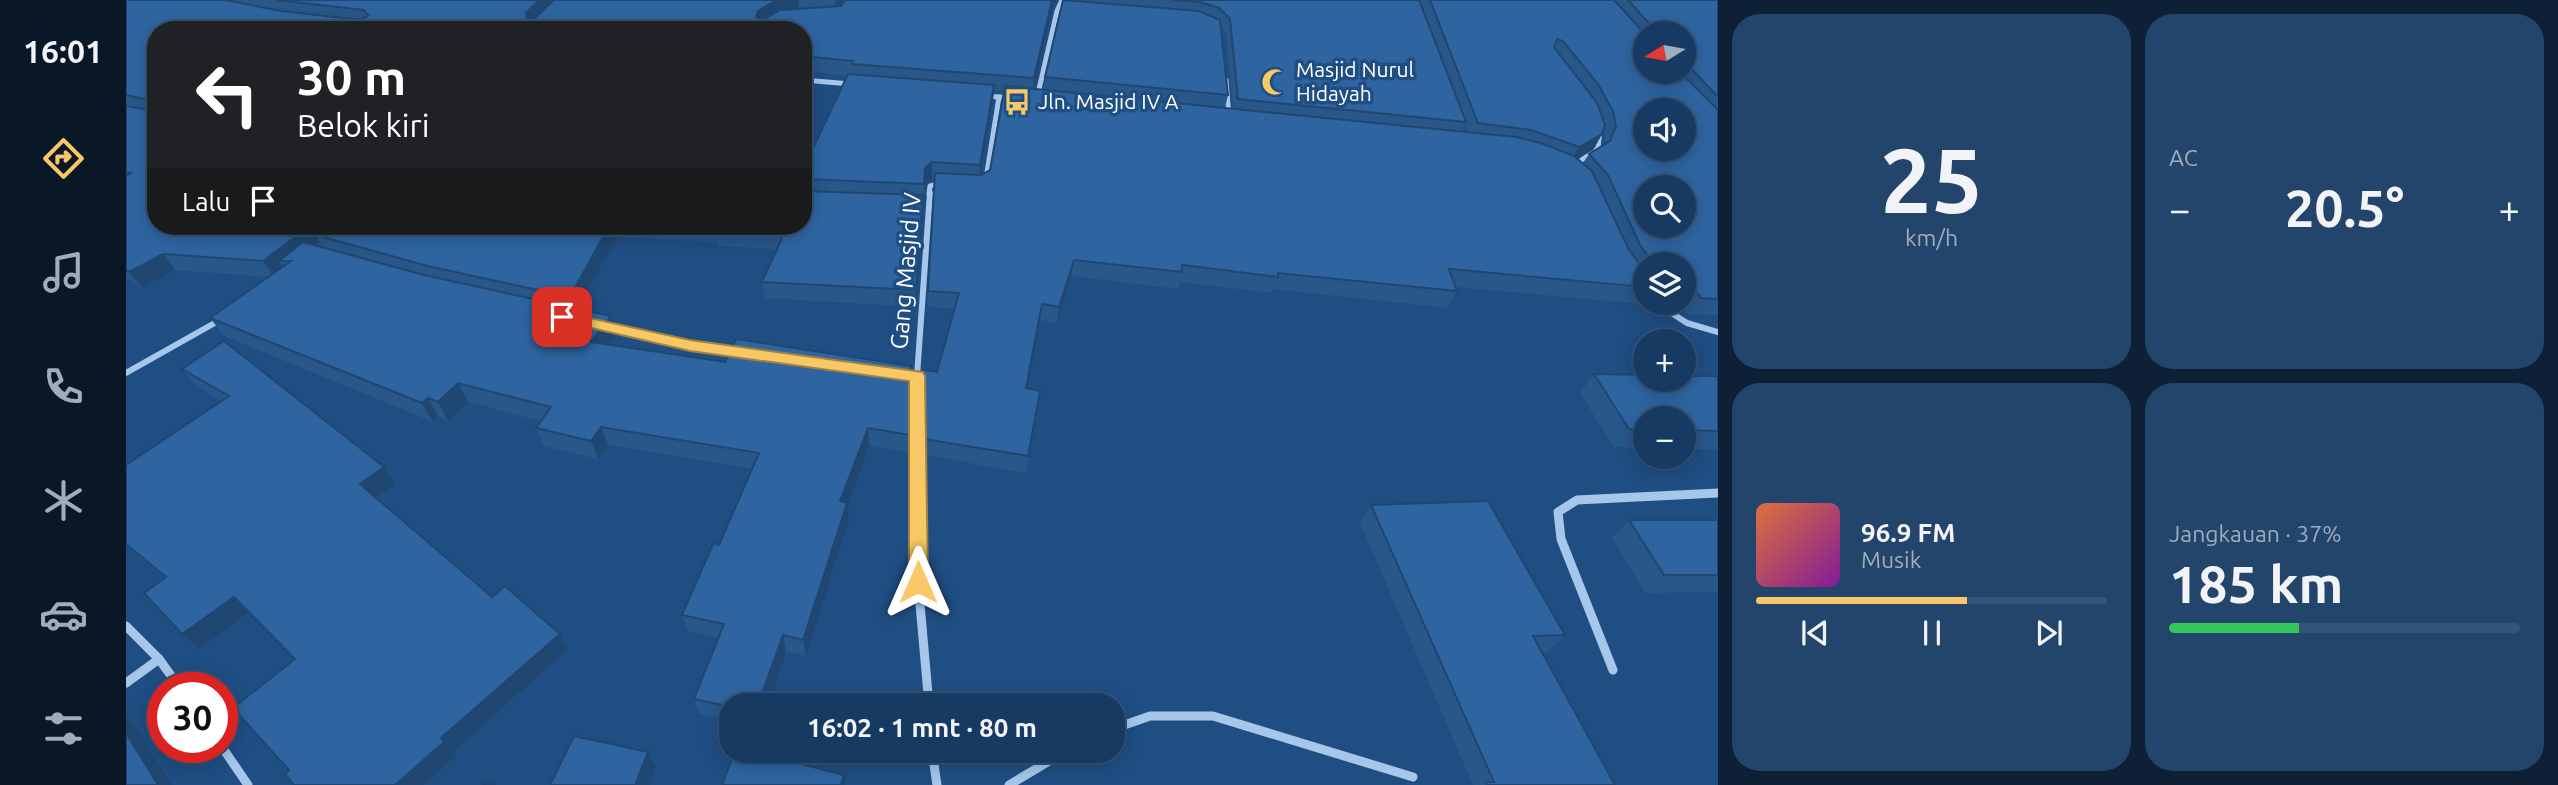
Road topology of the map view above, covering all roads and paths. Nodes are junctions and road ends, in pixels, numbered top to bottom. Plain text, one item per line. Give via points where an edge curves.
1 (1062, 0) edge
2 (1057, 11) junction
3 (1071, 12) edge
4 (1225, 71) edge
5 (812, 81) edge
6 (863, 85) edge
7 (972, 95) edge
8 (999, 97) junction
9 (1037, 99) junction
10 (1050, 100) edge
11 (1217, 116) edge
12 (1229, 118) junction
13 (1242, 119) edge
14 (1600, 127) edge
15 (1577, 174) edge
16 (957, 184) edge
17 (980, 186) edge
18 (917, 205) edge
19 (929, 206) junction
20 (1675, 315) edge
21 (223, 318) edge
22 (596, 324) edge
23 (1718, 332) edge
24 (743, 353) edge
25 (126, 373) edge
26 (904, 374) edge
27 (917, 376) junction
28 (1718, 493) edge
29 (126, 626) edge
30 (159, 659) junction
31 (1613, 670) dead end
32 (168, 672) edge
33 (126, 684) edge
34 (928, 693) edge
35 (1125, 725) edge
36 (233, 763) edge
37 (934, 763) edge
38 (1046, 763) edge
39 (1413, 777) dead end
40 (248, 785) edge
41 (937, 785) edge
42 (1009, 785) edge

1 - 2 street
2 - 3 street
2 - 9 street
4 - 12 street
5 - 6 street
7 - 8 street
8 - 9 street
8 - 17 street via 985,183
9 - 10 street
11 - 12 street
12 - 13 street
14 - 15 street via 1599,151 1571,167
16 - 19 street, Gang Masjid IV via 931,184
18 - 19 street
19 - 27 street, Gang Masjid IV
20 - 23 street
21 - 25 street
22 - 24 street
26 - 27 street
27 - 34 street, Gang Masjid IV via 918,582
28 - 31 street via 1577,500 1558,512 1561,539
29 - 30 street
30 - 32 street
30 - 33 street
35 - 39 street via 1150,716 1213,716
36 - 40 street
37 - 41 street
38 - 42 street

